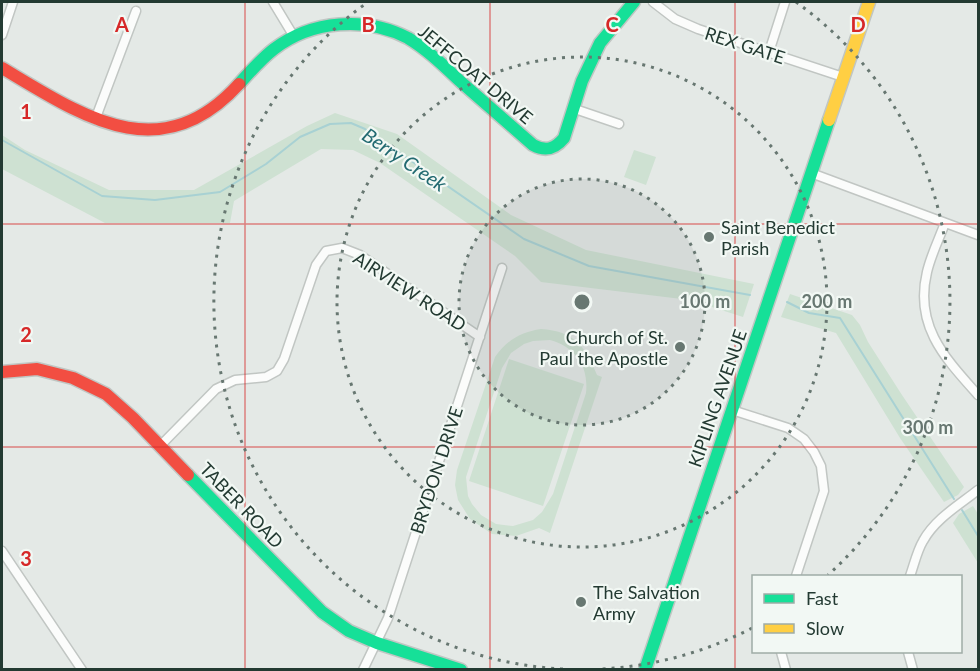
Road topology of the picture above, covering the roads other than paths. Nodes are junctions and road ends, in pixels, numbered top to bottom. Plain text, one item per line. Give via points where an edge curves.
1 (13, 2) edge
2 (273, 2) edge
3 (634, 2) edge
4 (653, 2) edge
5 (785, 2) edge
6 (869, 2) edge
7 (136, 11) dead end
8 (2, 35) edge
9 (293, 35) junction
10 (769, 52) junction
11 (2, 68) edge
12 (843, 77) junction
13 (575, 109) junction
14 (95, 120) junction
15 (619, 124) dead end
16 (811, 173) junction
17 (945, 223) junction
18 (978, 235) edge
19 (502, 268) dead end
20 (480, 337) junction
21 (2, 372) edge
22 (978, 395) edge
23 (732, 410) junction
24 (160, 446) junction
25 (978, 490) edge
26 (2, 551) edge
27 (796, 575) edge
28 (910, 575) edge
29 (377, 643) junction
30 (782, 653) edge
31 (909, 653) edge
32 (82, 669) edge
33 (363, 669) edge
34 (461, 669) edge
35 (645, 669) edge
36 (786, 669) edge
37 (914, 669) edge

1 - 8 street
2 - 9 street
3 - 13 street, JEFFCOAT DRIVE via 600,44 582,81
4 - 10 street, REX GATE via 675,19 698,29
5 - 10 street
6 - 12 street, KIPLING AVENUE
7 - 14 street
9 - 13 street, JEFFCOAT DRIVE via 348,23 401,35 430,53 540,149 552,149 561,142
9 - 14 street, JEFFCOAT DRIVE via 260,61 226,98 194,119 150,130
10 - 12 street, REX GATE
11 - 14 street, JEFFCOAT DRIVE
12 - 16 street, KIPLING AVENUE
13 - 15 street
16 - 17 street
16 - 23 street, KIPLING AVENUE
17 - 18 street
17 - 22 street via 927,270 925,313 937,346
19 - 20 street, BRYDON DRIVE
20 - 24 street, AIRVIEW ROAD via 360,255 342,248 326,251 316,265 277,370 266,377 235,380 216,389
20 - 29 street, BRYDON DRIVE
21 - 24 street, TABER ROAD via 37,369 73,378 106,394
23 - 27 street via 788,428 804,439 820,466 824,491
23 - 35 street, KIPLING AVENUE
24 - 29 street, TABER ROAD via 321,612 349,631
25 - 28 street via 931,529
26 - 32 street
29 - 33 street, BRYDON DRIVE
29 - 34 street, TABER ROAD
30 - 36 street
31 - 37 street

